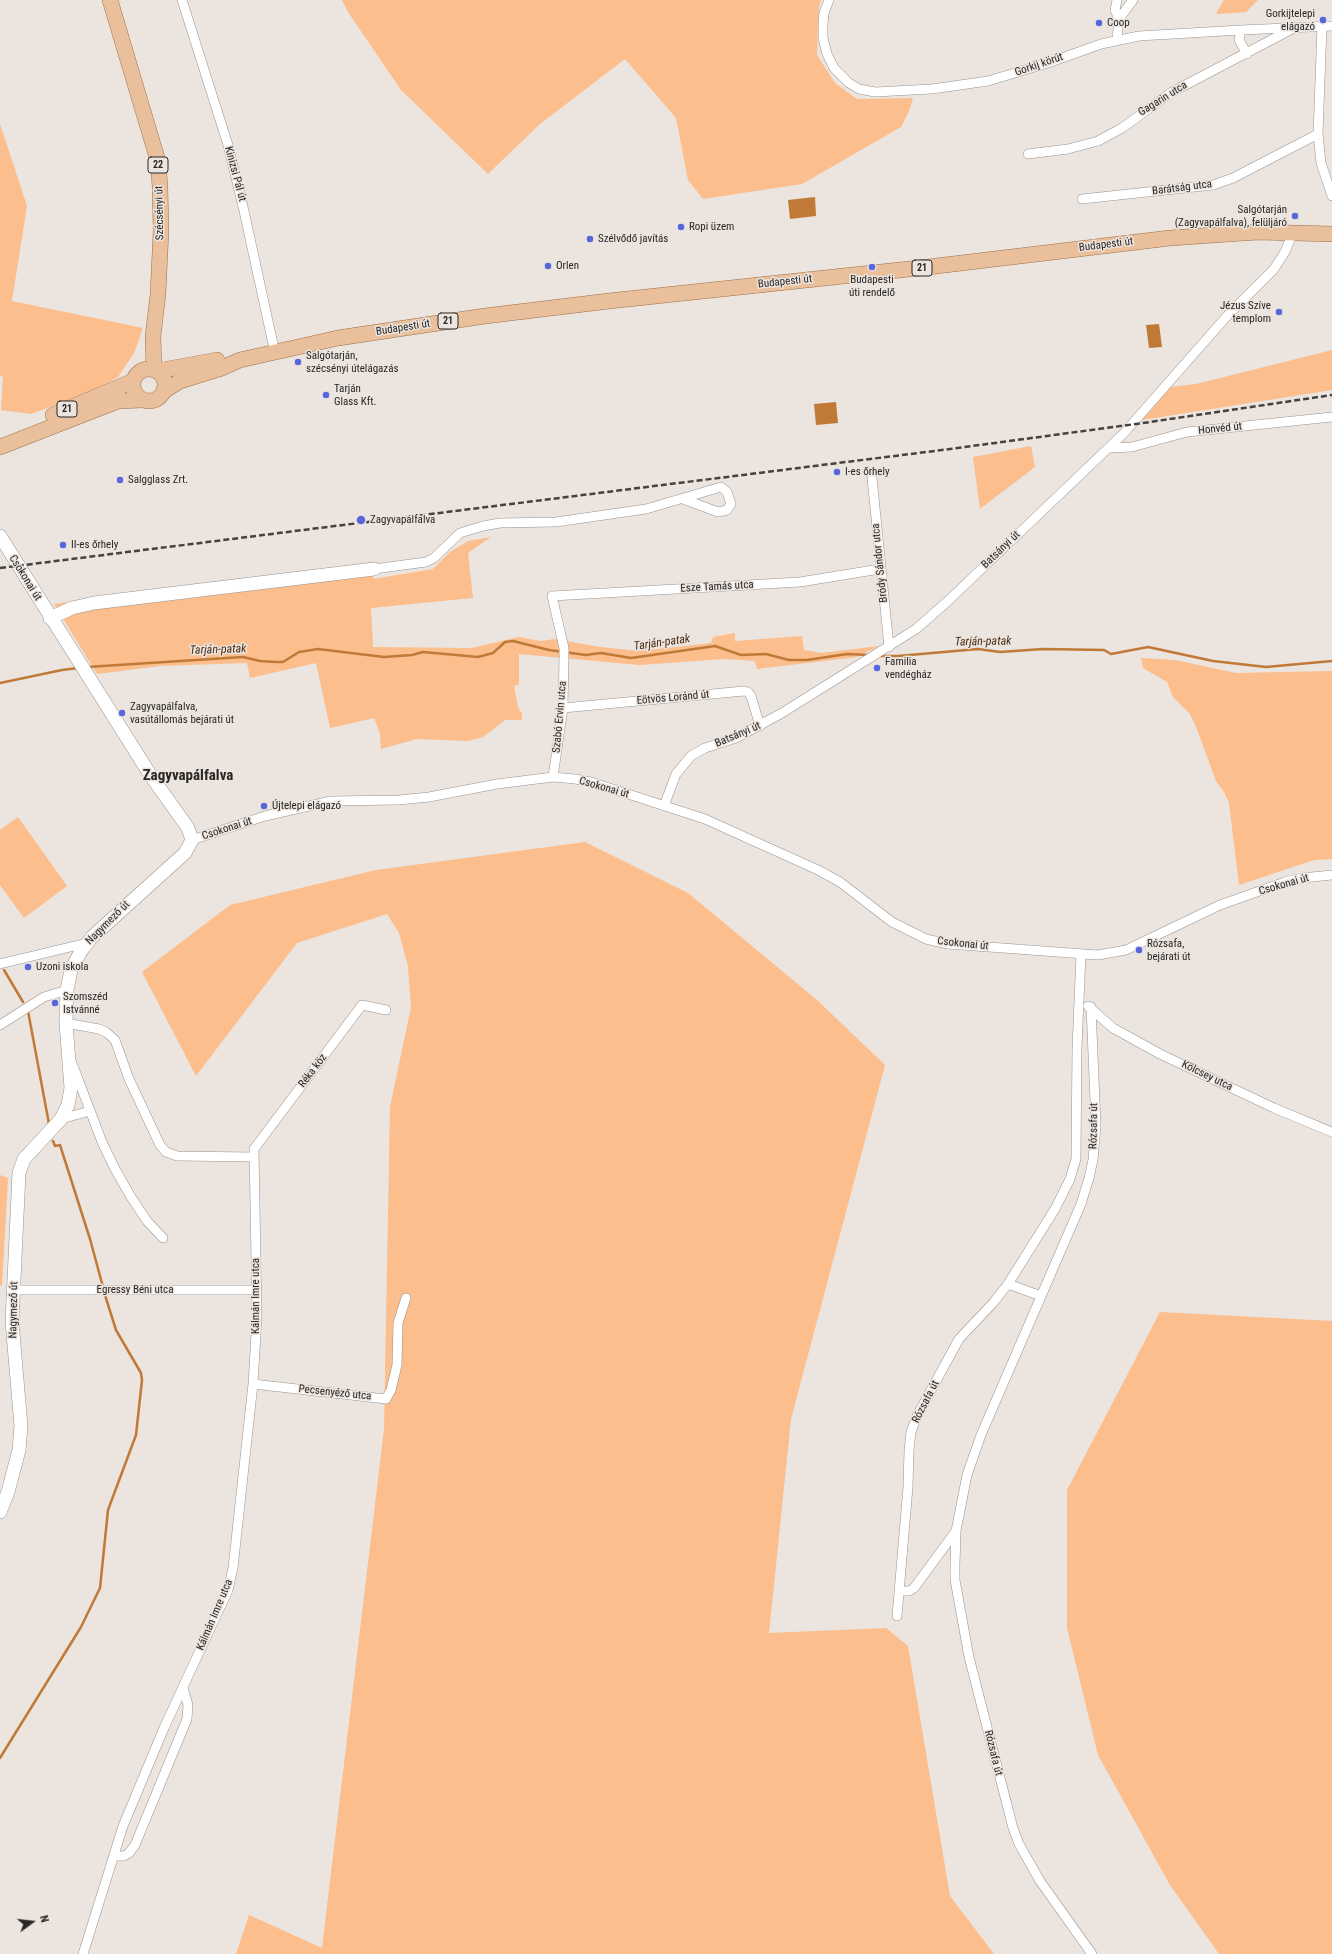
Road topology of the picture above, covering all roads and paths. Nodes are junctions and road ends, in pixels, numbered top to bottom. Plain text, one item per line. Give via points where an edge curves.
1 (110, 0) edge
2 (182, 0) edge
3 (829, 0) edge
4 (1116, 0) edge
5 (1133, 0) edge
6 (1119, 19) junction
7 (1332, 26) edge
8 (1295, 27) junction
9 (1322, 27) junction
10 (1241, 30) junction
11 (1118, 40) junction
12 (1247, 54) junction
13 (1318, 134) junction
14 (1028, 154) dead end
15 (1332, 196) edge
16 (1082, 199) dead end
17 (1293, 232) junction
18 (1332, 234) edge
19 (275, 352) junction
20 (240, 360) junction
21 (146, 373) junction
22 (164, 391) junction
23 (142, 400) junction
24 (1332, 417) edge
25 (0, 436) edge
26 (0, 447) edge
27 (1109, 448) junction
28 (872, 478) dead end
29 (683, 499) junction
30 (0, 536) edge
31 (374, 569) joint
32 (880, 569) junction
33 (552, 596) joint
34 (50, 618) junction
35 (889, 647) junction
36 (563, 708) junction
37 (760, 726) junction
38 (553, 777) junction
39 (664, 806) junction
40 (192, 840) junction
41 (1332, 875) edge
42 (87, 943) junction
43 (1081, 954) junction
44 (0, 964) edge
45 (67, 990) junction
46 (1079, 1002) junction
47 (1091, 1007) junction
48 (386, 1010) dead end
49 (66, 1023) junction
50 (0, 1025) edge
51 (68, 1053) junction
52 (90, 1111) junction
53 (60, 1119) junction
54 (1332, 1132) edge
55 (254, 1157) junction
56 (163, 1238) dead end
57 (1008, 1284) junction
58 (14, 1290) junction
59 (256, 1290) junction
60 (1041, 1296) junction
61 (406, 1298) dead end
62 (253, 1384) junction
63 (0, 1512) edge
64 (956, 1531) junction
65 (899, 1591) junction
66 (897, 1616) dead end
67 (183, 1688) junction
68 (114, 1856) junction
69 (83, 1954) edge
70 (1092, 1954) edge

1 - 21 main road, Szécsényi út / 22 via 158,161 161,231 158,294
2 - 19 street, Kinizsi Pál út via 236,179
3 - 11 street, Gorkij körút via 823,24 823,38 828,54 834,68 849,83 868,92 903,92 988,81
4 - 6 street via 1115,10
5 - 6 street
6 - 11 street
7 - 9 street, Gorkij körút
8 - 9 street, Gorkij körút
8 - 10 street, Gorkij körút
8 - 12 street, Gagarin utca
9 - 13 street
10 - 11 street, Gorkij körút via 1139,36
10 - 12 street via 1240,43
12 - 14 street, Gagarin utca via 1162,97 1122,128 1098,141 1068,149
13 - 15 street via 1321,163
13 - 16 street, Barátság utca via 1233,178 1213,185
17 - 18 main road, Budapesti út / 21
17 - 19 main road, Budapesti út / 21 via 1221,233 1170,238 609,301 423,325 338,338
17 - 27 street, Batsányi út via 1285,252 1274,269 1227,316
19 - 20 main road, Budapesti út / 21
20 - 21 main road, Budapesti út / 21 via 222,359
20 - 22 main road, Budapesti út / 21 via 180,381
21 - 22 main road via 165,381
21 - 23 main road via 134,392
21 - 25 main road, Budapesti út / 21
22 - 23 main road, 21 via 157,399
23 - 26 main road, 21 via 118,401
24 - 27 street, Honvéd út via 1187,432 1132,447
27 - 35 street, Batsányi út via 949,600 916,629
28 - 32 street, Bródy Sándor utca
29 - 29 street via 721,487 727,492 731,504 727,510 718,512
29 - 31 street via 646,509 556,522 500,523 483,526 460,533 434,558 426,562
30 - 34 main road, Csokonai út
31 - 34 main road via 94,604 72,608
32 - 33 street, Esze Tamás utca via 800,582
32 - 35 street, Bródy Sándor utca
33 - 36 street, Szabó Ervin utca via 564,652
34 - 40 main road, Csokonai út via 151,776 188,828
35 - 37 street, Batsányi út
36 - 37 street, Eötvös Loránd út via 744,691 751,696
36 - 38 street, Szabó Ervin utca
37 - 39 street, Batsányi út via 691,756 676,774
38 - 39 street, Csokonai út via 591,782
38 - 40 street, Csokonai út via 497,784 429,797 319,803 264,816
39 - 43 street, Csokonai út via 705,820 818,870 840,882 892,922 926,939 948,944
40 - 42 main road, Nagymező út via 185,853 133,898
41 - 43 street, Csokonai út via 1285,882 1220,905 1126,950 1109,954
42 - 44 street
42 - 45 main road, Nagymező út via 74,964
43 - 46 street, Rózsafa út
45 - 49 main road, Nagymező út
45 - 50 street via 44,997
46 - 47 street
46 - 57 street, Rózsafa út via 1076,1159 1070,1179 1055,1209
47 - 54 street, Kölcsey utca via 1113,1028 1160,1054 1274,1108
47 - 60 street, Rózsafa út via 1096,1125 1092,1160 1081,1204
48 - 55 street, Réka köz via 362,1005 254,1149
49 - 51 main road, Nagymező út
49 - 55 street via 98,1029 115,1040 129,1080 160,1145 166,1152 177,1156
51 - 52 street, Nagymező út
51 - 53 main road, Nagymező út via 70,1097
52 - 53 street
52 - 56 street, Nagymező út via 102,1142 130,1198
53 - 58 main road, Nagymező út via 30,1152 20,1169
55 - 59 street, Kálmán Imre utca
57 - 60 street
57 - 65 street, Rózsafa út via 959,1339 917,1416 911,1432
58 - 59 street, Egressy Béni utca
58 - 63 main road, Nagymező út via 12,1328 20,1426 17,1456
59 - 62 street, Kálmán Imre utca
60 - 64 street, Rózsafa út via 981,1435 967,1475
61 - 62 street, Pecsenyéző utca via 398,1323 397,1365 386,1399
62 - 67 street, Kálmán Imre utca via 233,1568 228,1590
64 - 65 street, Rózsafa út via 914,1588
64 - 70 street, Rózsafa út via 955,1580 969,1657 1013,1828 1040,1881
65 - 66 street, Rózsafa út
67 - 68 street, Kálmán Imre utca via 123,1826
67 - 68 street via 188,1705 187,1719 135,1845 124,1856
68 - 69 street, Kálmán Imre utca

